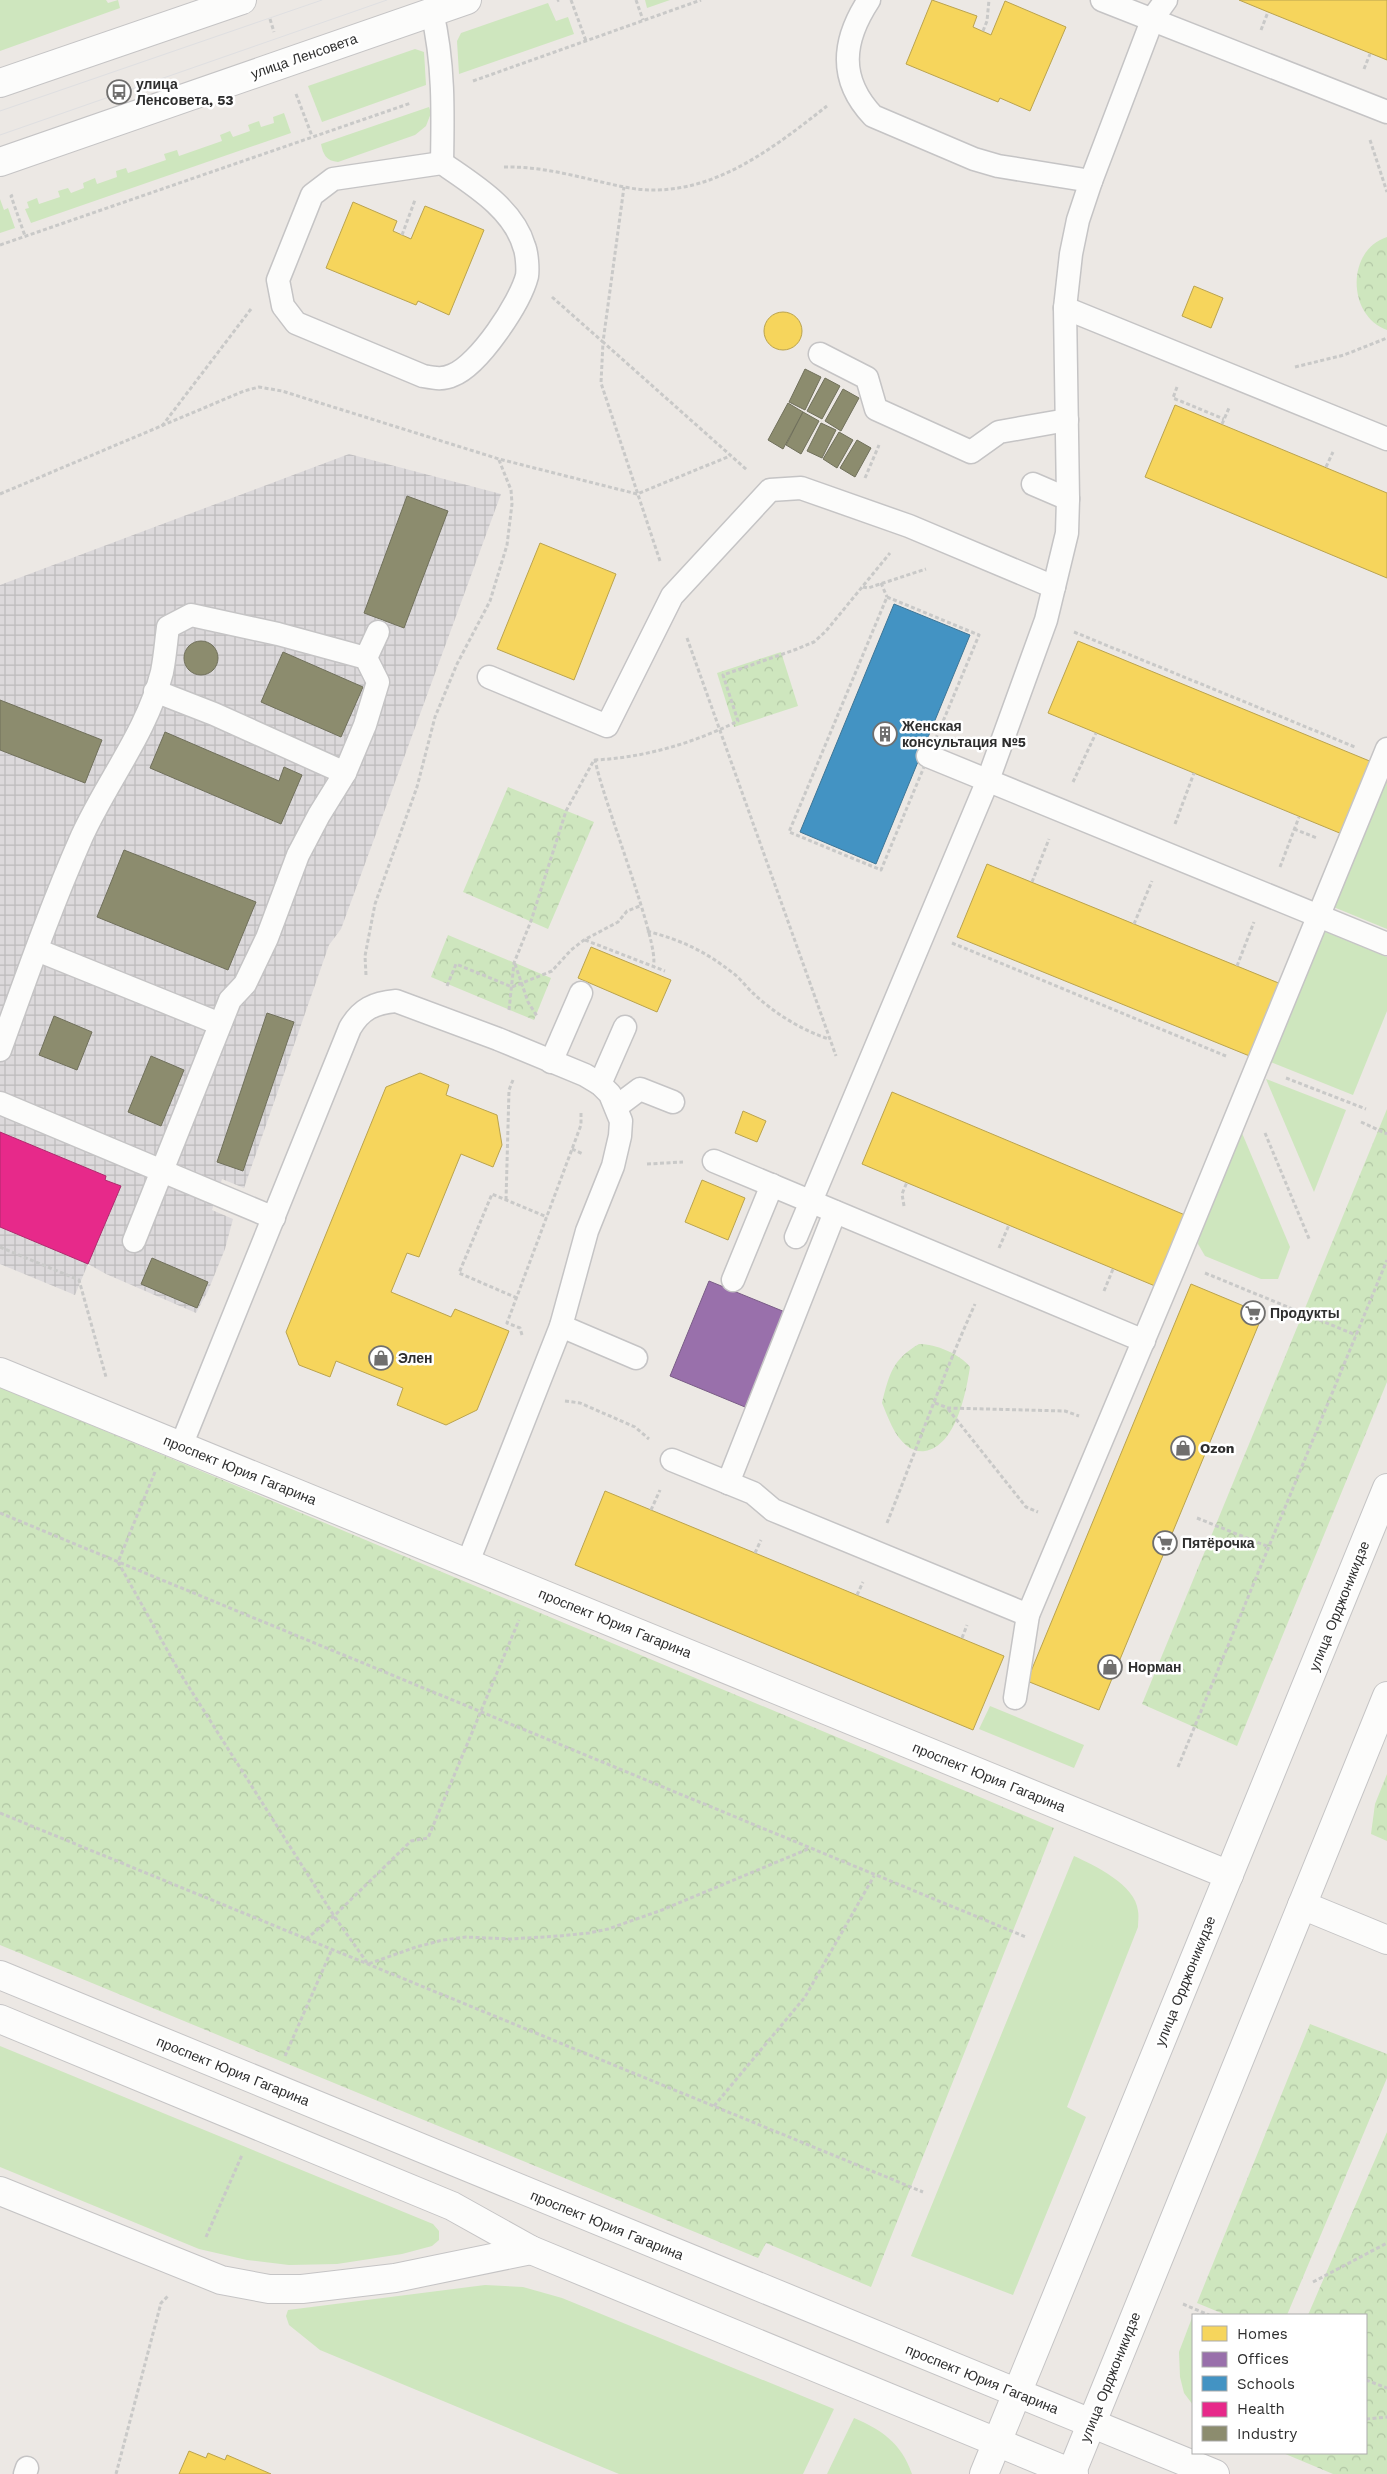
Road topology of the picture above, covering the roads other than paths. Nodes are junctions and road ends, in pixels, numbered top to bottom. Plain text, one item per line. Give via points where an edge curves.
1 (242, 0) edge
2 (467, 0) edge
3 (869, 0) edge
4 (1102, 0) edge
5 (1160, 9) edge
6 (432, 12) junction
7 (0, 83) edge
8 (1387, 112) edge
9 (0, 162) edge
10 (442, 163) junction
11 (1091, 181) junction
12 (1065, 308) junction
13 (820, 354) dead end
14 (1068, 420) junction
15 (1387, 439) edge
16 (1033, 484) dead end
17 (1068, 499) junction
18 (1054, 586) junction
19 (378, 632) dead end
20 (366, 658) junction
21 (489, 677) dead end
22 (155, 691) junction
23 (1385, 754) edge
24 (928, 756) road end
25 (345, 773) junction
26 (988, 780) junction
27 (1318, 915) junction
28 (1387, 944) edge
29 (37, 950) junction
30 (580, 994) dead end
31 (220, 1024) junction
32 (625, 1027) dead end
33 (0, 1050) edge
34 (551, 1062) junction
35 (600, 1084) junction
36 (673, 1102) dead end
37 (0, 1103) edge
38 (616, 1107) junction
39 (714, 1161) dead end
40 (162, 1171) junction
41 (772, 1185) junction
42 (811, 1202) junction
43 (835, 1212) junction
44 (274, 1218) junction
45 (796, 1237) dead end
46 (134, 1241) dead end
47 (733, 1280) dead end
48 (561, 1326) junction
49 (1144, 1341) junction
50 (636, 1358) dead end
51 (0, 1372) edge
52 (174, 1443) junction
53 (672, 1460) road end
54 (728, 1483) junction
55 (1387, 1488) edge
56 (468, 1562) junction
57 (1028, 1615) junction
58 (1387, 1696) edge
59 (1015, 1698) dead end
60 (1229, 1875) junction
61 (1302, 1904) junction
62 (1387, 1940) edge
63 (0, 1975) edge
64 (0, 2019) edge
65 (0, 2191) edge
66 (531, 2250) junction
67 (1016, 2393) junction
68 (1090, 2424) junction
69 (996, 2442) junction
70 (984, 2474) edge
71 (1072, 2474) edge
72 (1215, 2474) edge

1 - 7 main road
2 - 6 main road, улица Ленсовета
3 - 11 lane via 852,32 847,52 854,88 873,116 974,159
4 - 5 lane
5 - 8 lane
5 - 11 lane
6 - 9 main road, улица Ленсовета
6 - 10 lane via 444,91
10 - 10 lane via 496,204 524,246 527,275 518,299 480,355 463,370 438,379 423,376 296,323 283,306 278,280 312,195 333,178
11 - 12 lane via 1071,254
12 - 14 lane
12 - 15 lane
13 - 14 lane via 866,378 876,409 971,452 999,432
14 - 17 lane
16 - 17 lane
17 - 18 lane via 1067,533
18 - 21 lane via 909,526 800,488 770,490 672,596 607,726
18 - 26 lane via 1046,620
19 - 20 lane
20 - 22 lane via 192,615 168,627 162,672
20 - 25 lane via 378,682
22 - 25 lane
22 - 29 lane via 131,748 114,773 83,836
23 - 27 lane
24 - 26 lane
25 - 31 lane via 298,855 268,938 245,984 230,1000
26 - 27 lane
26 - 42 lane
27 - 28 lane
27 - 49 lane
29 - 31 lane
29 - 33 lane
30 - 34 lane
31 - 40 lane
32 - 35 lane
34 - 35 lane
34 - 44 lane via 396,1001 368,1007 350,1028
35 - 38 lane
36 - 38 lane via 640,1088
37 - 40 lane
38 - 48 lane via 621,1121 613,1166 587,1232
39 - 41 lane
40 - 44 lane
40 - 46 lane
41 - 42 lane
41 - 47 lane
42 - 43 lane
42 - 45 lane
43 - 49 lane
43 - 54 lane
44 - 52 lane
48 - 50 lane
48 - 56 lane
49 - 57 lane
51 - 52 main road, проспект Юрия Гагарина
52 - 56 main road, проспект Юрия Гагарина
53 - 54 lane
54 - 57 lane via 753,1493 773,1510
55 - 60 main road, улица Орджоникидзе
56 - 60 main road, проспект Юрия Гагарина
57 - 59 lane
58 - 61 main road, улица Орджоникидзе
60 - 67 main road, улица Орджоникидзе
61 - 62 main road
61 - 68 main road, улица Орджоникидзе
63 - 67 main road, проспект Юрия Гагарина
64 - 66 main road via 452,2206
65 - 66 main road via 221,2280 268,2289 395,2278
66 - 69 main road
67 - 68 main road, проспект Юрия Гагарина
67 - 69 main road, улица Орджоникидзе
68 - 71 main road, улица Орджоникидзе
68 - 72 main road, проспект Юрия Гагарина
69 - 70 main road, улица Орджоникидзе
69 - 71 main road

